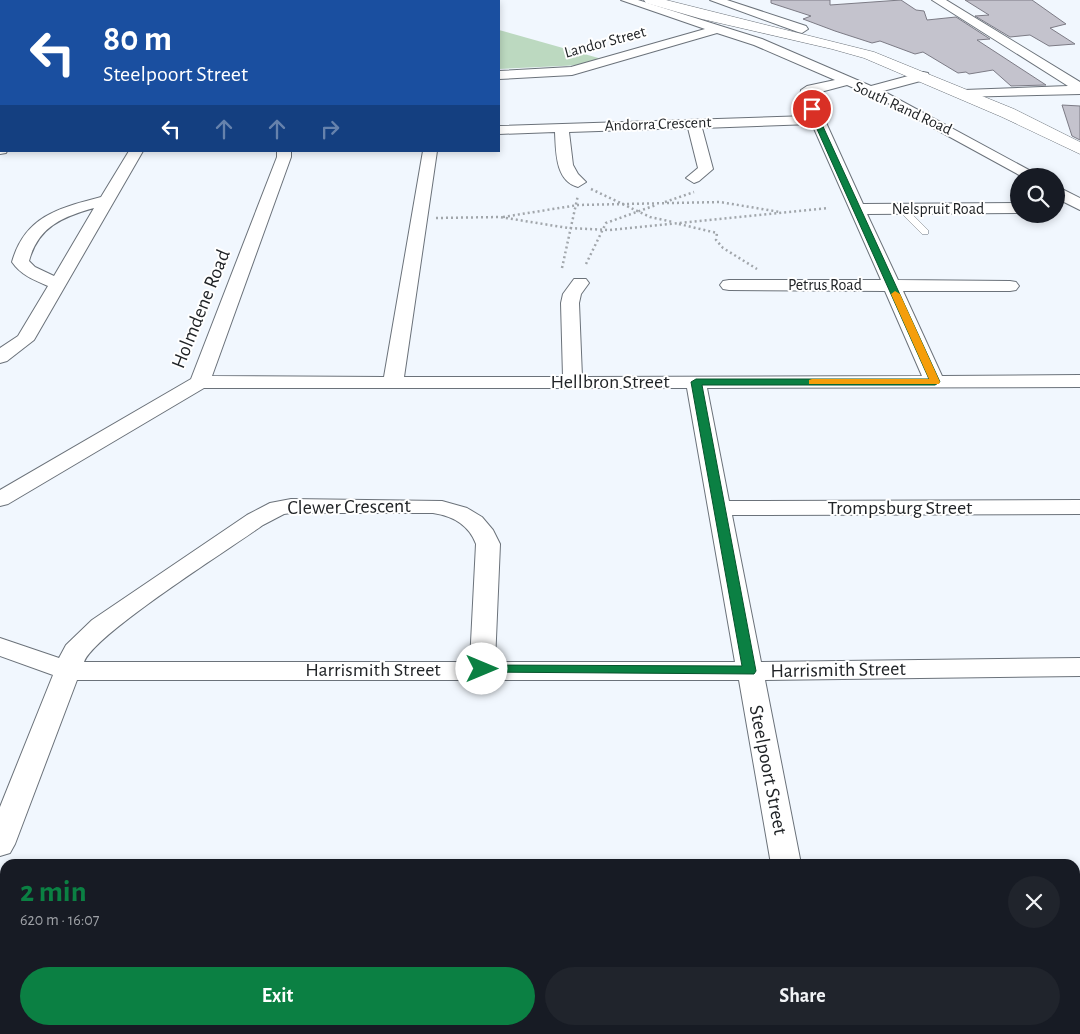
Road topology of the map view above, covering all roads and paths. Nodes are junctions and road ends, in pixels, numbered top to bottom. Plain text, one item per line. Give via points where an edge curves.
1 (628, 0) edge
2 (651, 0) edge
3 (662, 0) edge
4 (938, 0) edge
5 (719, 1) edge
6 (687, 10) junction
7 (717, 29) junction
8 (802, 29) dead end
9 (500, 75) edge
10 (923, 76) junction
11 (847, 82) junction
12 (1080, 89) edge
13 (871, 90) junction
14 (964, 94) junction
15 (817, 120) junction
16 (694, 123) junction
17 (562, 127) junction
18 (500, 130) edge
19 (1080, 149) edge
20 (135, 152) edge
21 (284, 152) edge
22 (430, 152) edge
23 (1018, 168) edge
24 (696, 185) joint
25 (581, 186) junction
26 (1065, 197) edge
27 (108, 200) junction
28 (661, 203) junction
29 (619, 204) junction
30 (576, 205) junction
31 (1080, 207) edge
32 (829, 208) dead end
33 (1010, 208) edge
34 (1065, 208) edge
35 (857, 209) junction
36 (902, 209) junction
37 (638, 211) junction
38 (785, 213) junction
39 (500, 217) junction
40 (433, 218) dead end
41 (676, 223) junction
42 (570, 228) junction
43 (603, 230) junction
44 (925, 232) dead end
45 (586, 264) dead end
46 (562, 268) dead end
47 (761, 272) dead end
48 (580, 283) dead end
49 (59, 285) junction
50 (729, 285) dead end
51 (891, 285) junction
52 (1010, 286) dead end
53 (0, 357) edge
54 (1080, 381) edge
55 (200, 382) junction
56 (696, 382) junction
57 (935, 382) junction
58 (393, 383) junction
59 (573, 383) junction
60 (0, 500) edge
61 (1080, 507) edge
62 (719, 508) junction
63 (0, 647) edge
64 (1080, 667) edge
65 (482, 669) junction
66 (68, 671) junction
67 (749, 671) junction
68 (0, 844) edge
69 (785, 859) edge

1 - 7 street, South Rand Road
2 - 6 main road, South Rand Road
3 - 6 main road, South Rand Road
4 - 12 street
5 - 6 street
5 - 8 street
6 - 10 main road, South Rand Road via 836,45
7 - 9 street, Landor Street via 572,71
7 - 11 street, South Rand Road via 769,46
10 - 13 street
10 - 14 main road, South Rand Road
11 - 13 street, South Rand Road
11 - 15 street via 806,93
12 - 14 street
13 - 23 street, South Rand Road
14 - 19 main road, South Rand Road
15 - 16 street, Andorra Crescent
15 - 35 street
16 - 17 street, Andorra Crescent
16 - 24 street via 706,169
17 - 18 street, Andorra Crescent
17 - 25 street via 567,169 571,178
20 - 27 street
21 - 55 street, Holmdene Road
22 - 58 street
24 - 28 path
25 - 29 path
25 - 30 path
26 - 31 street
27 - 49 street
27 - 49 street via 66,211 50,219 37,230 23,251 22,265 37,276
28 - 29 path
28 - 37 path
28 - 38 path via 720,202
29 - 30 path
29 - 37 path
30 - 39 path
30 - 42 path
31 - 34 street
32 - 38 path
33 - 36 street, Nelspruit Road
35 - 36 street, Nelspruit Road
35 - 51 street
36 - 44 lane
37 - 41 path
37 - 43 path via 606,223
38 - 41 path
39 - 40 path
39 - 42 path
41 - 43 path
41 - 47 path via 717,233 716,240 723,248
42 - 43 path
42 - 46 path
43 - 45 path
48 - 59 street via 570,303
49 - 53 street via 25,340
50 - 51 street, Petrus Road
51 - 52 street, Petrus Road
51 - 57 street
54 - 57 street, Hellbron Street
55 - 58 street, Hellbron Street
55 - 60 street, Holmdene Road via 78,451
56 - 57 street, Hellbron Street
56 - 59 street, Hellbron Street
56 - 62 street, Steelpoort Street
58 - 59 street, Hellbron Street
61 - 62 street, Trompsburg Street
62 - 67 street, Steelpoort Street
63 - 66 street, Harrismith Street
64 - 67 street, Harrismith Street
65 - 66 street, Harrismith Street
65 - 66 street, Clewer Crescent via 488,544 474,521 447,508 433,506 291,506 262,516 101,626 75,651
65 - 67 street, Harrismith Street
66 - 68 street, Clewer Crescent
67 - 69 street, Steelpoort Street

